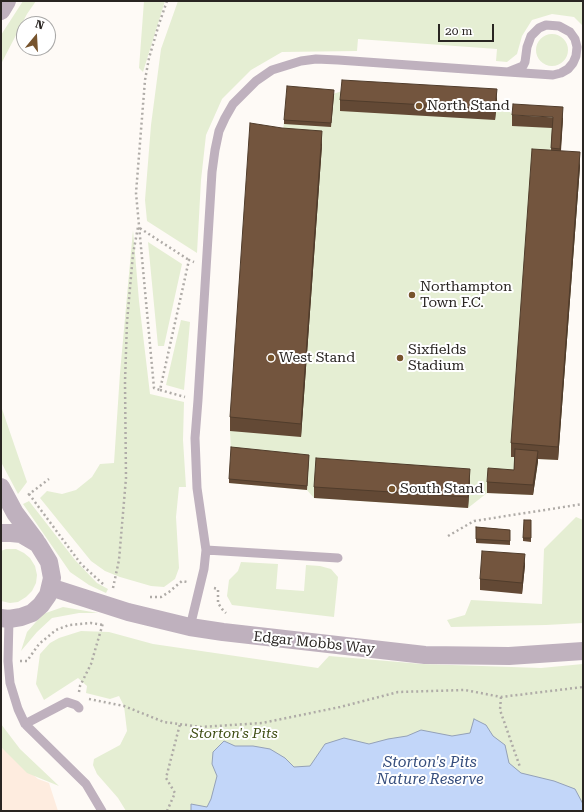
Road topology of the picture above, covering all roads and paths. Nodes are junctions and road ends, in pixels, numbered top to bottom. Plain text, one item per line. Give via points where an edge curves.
1 (7, 1) edge
2 (168, 1) edge
3 (1, 11) edge
4 (508, 72) junction
5 (138, 227) junction
6 (189, 260) junction
7 (207, 270) junction
8 (160, 390) junction
9 (198, 400) junction
10 (49, 479) dead end
11 (1, 486) edge
12 (583, 504) edge
13 (1, 533) edge
14 (448, 536) dead end
15 (38, 544) junction
16 (206, 550) junction
17 (338, 558) dead end
18 (182, 581) dead end
19 (106, 586) dead end
20 (50, 587) junction
21 (109, 587) dead end
22 (113, 589) junction
23 (218, 589) dead end
24 (120, 591) dead end
25 (143, 596) dead end
26 (230, 614) dead end
27 (5, 619) edge
28 (190, 627) junction
29 (583, 651) edge
30 (27, 661) dead end
31 (583, 687) edge
32 (78, 697) junction
33 (501, 697) junction
34 (69, 703) junction
35 (79, 708) dead end
36 (25, 724) junction
37 (180, 724) junction
38 (520, 767) dead end
39 (102, 811) edge
40 (167, 811) edge

1 - 3 street
2 - 5 path via 149,58 145,80 136,193
4 - 4 lane via 525,62 529,40 539,28 546,25 559,26 570,32 575,39 576,56 568,69 561,73 553,75
4 - 7 lane via 316,59 272,70 256,81 233,104 219,132 212,172
5 - 6 path
5 - 8 path via 154,388
5 - 22 path via 133,254 125,382 126,478 119,560
6 - 7 path
6 - 8 path
7 - 9 lane
8 - 9 path
9 - 16 lane via 195,473
10 - 19 path via 29,494 81,564
11 - 15 street via 15,513
12 - 14 path via 474,521
13 - 15 street via 21,534
15 - 20 street via 52,570
16 - 17 lane
16 - 28 lane
18 - 25 path via 161,597
20 - 27 street via 41,605 32,612 21,618
20 - 28 street, Edgar Mobbs Way via 128,612
21 - 22 path
22 - 24 path
23 - 26 path via 218,603
27 - 36 lane via 11,688
28 - 29 street, Edgar Mobbs Way via 425,655 509,656
30 - 32 path via 39,644 56,630 69,625 103,625
31 - 33 path
32 - 34 path
32 - 37 path via 124,706 164,722
33 - 37 path via 465,690 398,692 262,723 201,727
33 - 38 path via 500,710
34 - 35 lane
34 - 36 lane
36 - 39 lane via 86,784
37 - 40 path via 166,778 175,793

